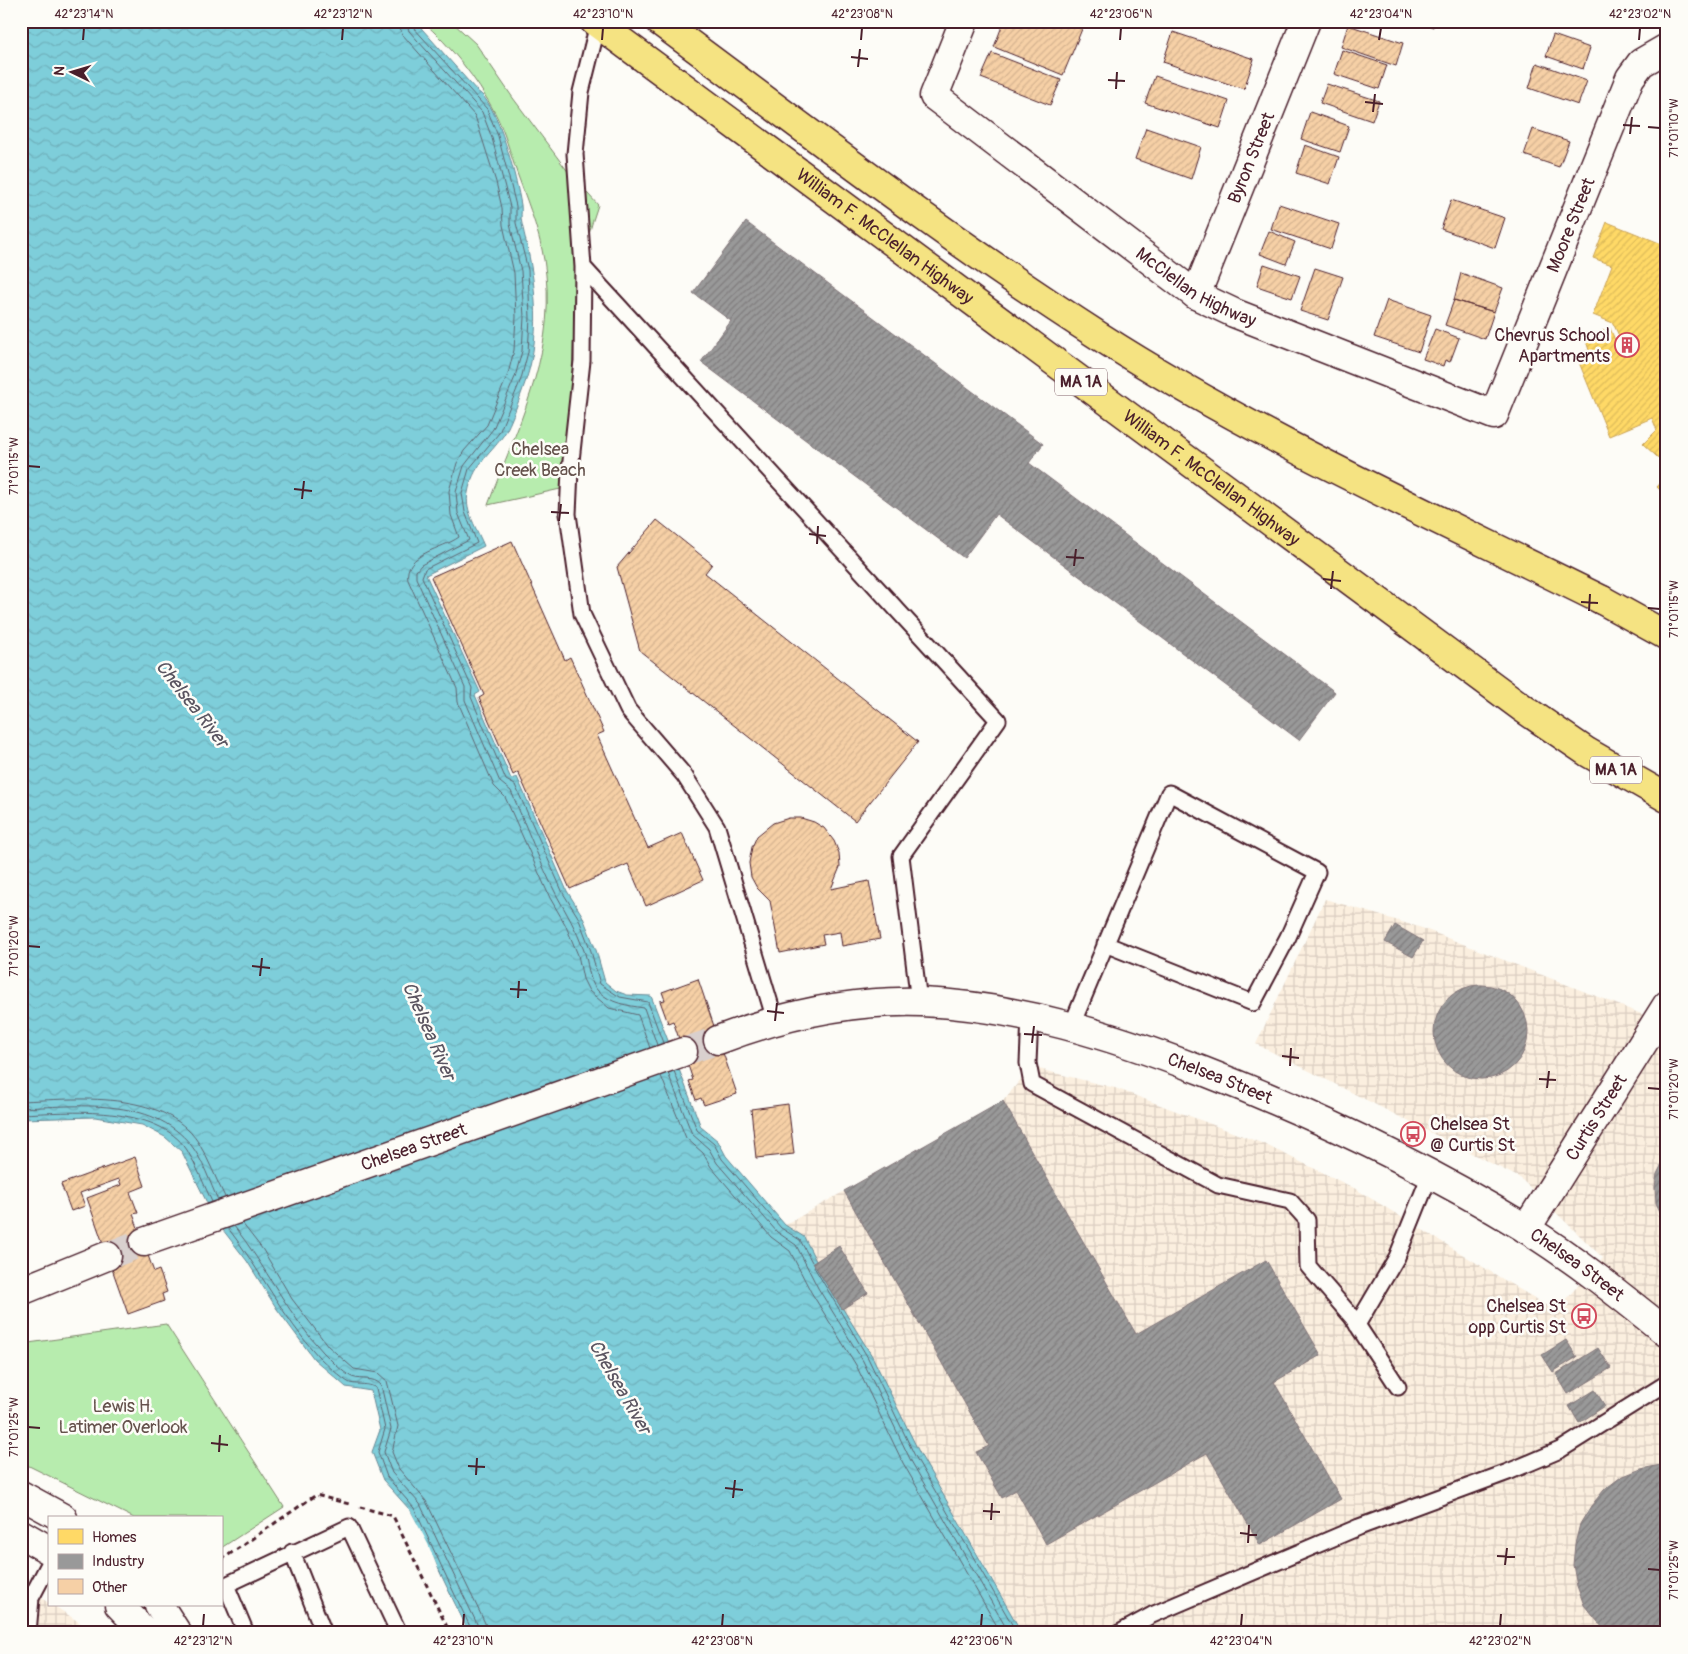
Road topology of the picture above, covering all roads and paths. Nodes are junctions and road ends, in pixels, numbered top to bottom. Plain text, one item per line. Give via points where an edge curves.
1 (660, 21) edge
2 (964, 21) edge
3 (1306, 21) edge
4 (596, 23) edge
5 (1667, 48) edge
6 (583, 267) junction
7 (1196, 295) junction
8 (1494, 416) joint
9 (1602, 600) junction
10 (1667, 624) edge
11 (1667, 636) edge
12 (1667, 798) edge
13 (1105, 944) junction
14 (919, 1002) junction
15 (1667, 1005) edge
16 (1030, 1016) junction
17 (775, 1020) junction
18 (1071, 1026) junction
19 (718, 1040) tunnel mouth
20 (683, 1052) tunnel mouth
21 (1430, 1175) junction
22 (1526, 1229) junction
23 (144, 1242) tunnel mouth
24 (107, 1256) tunnel mouth
25 (79, 1267) junction
26 (21, 1278) edge
27 (21, 1291) edge
28 (1357, 1325) junction
29 (1667, 1333) edge
30 (1667, 1383) edge
31 (1398, 1387) dead end
32 (21, 1495) edge
33 (59, 1516) edge
34 (21, 1534) edge
35 (48, 1549) edge
36 (292, 1552) junction
37 (48, 1566) edge
38 (120, 1606) edge
39 (160, 1606) edge
40 (28, 1633) edge
41 (146, 1633) edge
42 (177, 1633) edge
43 (246, 1633) edge
44 (324, 1633) edge
45 (400, 1633) edge
46 (1118, 1633) edge

1 - 9 highway, MA 1A via 972,250 1100,337 1253,425
2 - 7 main road, McClellan Highway via 934,96
3 - 7 main road, Byron Street
4 - 6 lane via 581,92 575,154
4 - 12 highway, William F. McClellan Highway / MA 1A via 1524,709 1587,752
5 - 8 main road, Moore Street via 1641,63 1630,78
6 - 14 lane via 998,720 901,856
6 - 17 lane via 582,361 568,514 582,614 628,710 684,775 717,827
7 - 8 main road, McClellan Highway
9 - 10 highway
9 - 11 highway, MA 1A
13 - 13 lane via 1169,793 1317,872 1253,1003
13 - 18 lane
14 - 16 main road, Chelsea Street via 981,1007
14 - 17 main road, Chelsea Street via 846,1006
15 - 22 main road, Curtis Street
16 - 18 main road, Chelsea Street
16 - 28 lane via 1028,1063 1032,1084 1218,1185 1290,1201 1307,1220 1308,1266
17 - 19 main road, Chelsea Street
18 - 21 main road, Chelsea Street via 1226,1080 1328,1123
20 - 23 main road, Chelsea Street
21 - 22 main road, Chelsea Street
21 - 28 lane via 1397,1257
22 - 29 main road, Chelsea Street via 1609,1287
24 - 25 main road
25 - 26 main road
25 - 27 main road
28 - 31 lane
30 - 46 lane via 1560,1450 1350,1531 1152,1615
32 - 33 main road
34 - 35 main road
36 - 43 lane via 226,1586
36 - 44 lane
36 - 45 lane via 349,1527
37 - 40 lane via 31,1598
38 - 41 main road
39 - 42 main road

